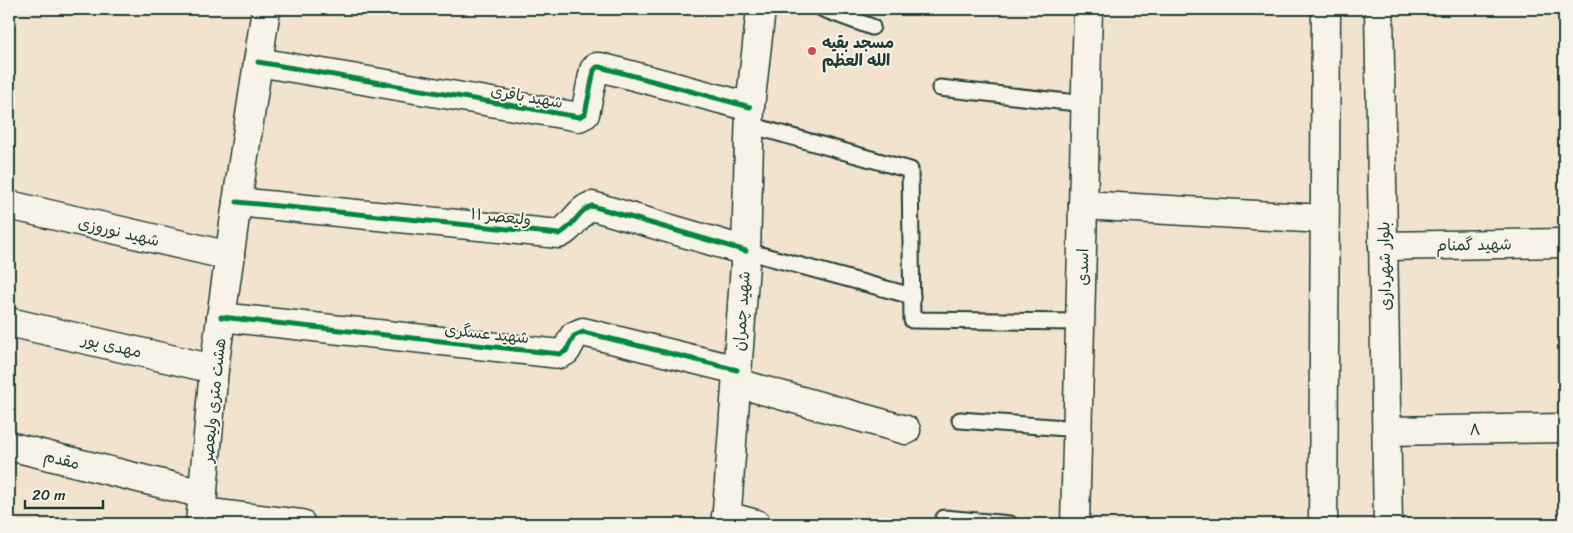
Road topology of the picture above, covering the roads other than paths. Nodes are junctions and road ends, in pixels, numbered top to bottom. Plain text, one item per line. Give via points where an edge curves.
1 (266, 9) edge
2 (761, 9) edge
3 (823, 9) edge
4 (1088, 9) edge
5 (1326, 9) edge
6 (1379, 9) edge
7 (872, 27) dead end
8 (258, 62) junction
9 (940, 88) dead end
10 (1086, 104) junction
11 (750, 116) junction
12 (237, 202) junction
13 (9, 205) edge
14 (1083, 205) junction
15 (1324, 219) junction
16 (1564, 243) edge
17 (1383, 246) junction
18 (746, 252) junction
19 (230, 256) junction
20 (912, 296) junction
21 (221, 317) junction
22 (9, 322) edge
23 (1080, 322) junction
24 (214, 368) junction
25 (737, 377) junction
26 (960, 420) dead end
27 (1564, 428) edge
28 (906, 430) dead end
29 (1078, 430) junction
30 (1387, 431) junction
31 (9, 446) edge
32 (202, 510) edge
33 (944, 518) dead end
34 (726, 520) edge
35 (301, 524) edge
36 (756, 524) edge
37 (1010, 524) edge
38 (1075, 524) edge
39 (1323, 524) edge
40 (1388, 524) edge

1 - 8 street, هشت متری ولیعصر
2 - 11 street, شهید چمران
3 - 7 lane
4 - 10 street, اسدی
5 - 15 street
6 - 17 street, بلوار شهرداری
8 - 11 street, شهید باقری via 579,118 584,114 594,70 600,67
8 - 12 street, هشت متری ولیعصر
9 - 10 lane
10 - 14 street, اسدی
11 - 18 street, شهید چمران
11 - 20 lane via 910,170
12 - 18 street, ولیعصر ۱۱ via 560,234 584,209 592,206
12 - 19 street, هشت متری ولیعصر
13 - 19 street, شهید نوروزی
14 - 15 street
14 - 23 street, اسدی
15 - 39 street
16 - 17 street, شهید گمنام
17 - 30 street, بلوار شهرداری
18 - 20 lane
18 - 25 street, شهید چمران
19 - 21 street, هشت متری ولیعصر
20 - 23 lane via 912,320
21 - 24 street, هشت متری ولیعصر
21 - 25 street, شهید عسگری via 560,354 566,351 574,336 583,332
22 - 24 street, مهدی پور
23 - 29 street, اسدی
24 - 32 street, هشت متری ولیعصر
25 - 28 street
25 - 34 street, شهید چمران
26 - 29 lane
27 - 30 street, ۸
29 - 38 street, اسدی
30 - 40 street, بلوار شهرداری
31 - 32 street, مقدم
32 - 35 street, مقدم
33 - 37 lane
34 - 36 street

